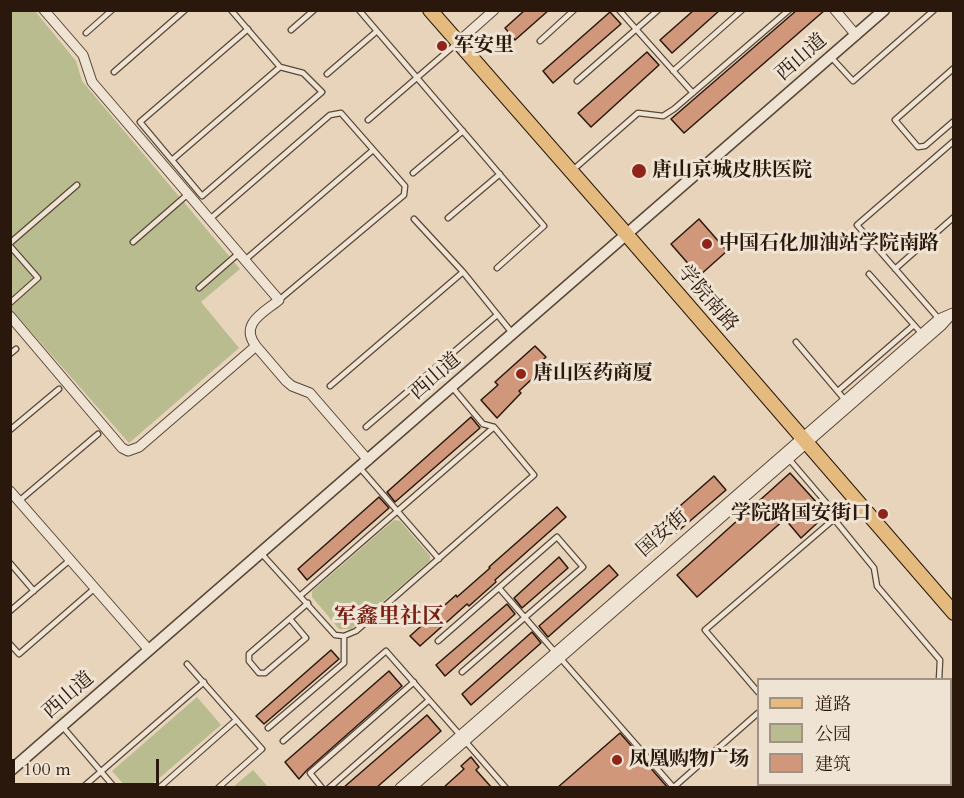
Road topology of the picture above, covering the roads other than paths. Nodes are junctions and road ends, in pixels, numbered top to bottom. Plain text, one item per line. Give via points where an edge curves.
1 (44, 10) edge
2 (112, 10) edge
3 (185, 10) edge
4 (231, 10) edge
5 (314, 10) edge
6 (359, 10) edge
7 (430, 10) edge
8 (494, 10) edge
9 (574, 10) edge
10 (619, 10) edge
11 (658, 10) edge
12 (742, 10) edge
13 (789, 10) edge
14 (835, 10) edge
15 (884, 10) edge
16 (934, 10) edge
17 (248, 29) junction
18 (291, 30) dead end
19 (636, 30) junction
20 (377, 31) junction
21 (86, 33) dead end
22 (856, 35) junction
23 (540, 40) dead end
24 (458, 42) junction
25 (831, 57) junction
26 (280, 67) junction
27 (954, 68) edge
28 (673, 71) junction
29 (114, 72) dead end
30 (327, 74) dead end
31 (417, 78) junction
32 (577, 81) dead end
33 (693, 93) junction
34 (368, 120) dead end
35 (954, 121) edge
36 (463, 131) junction
37 (954, 141) edge
38 (373, 150) junction
39 (172, 160) junction
40 (572, 171) junction
41 (413, 173) dead end
42 (500, 174) junction
43 (77, 185) dead end
44 (188, 194) junction
45 (954, 217) edge
46 (448, 218) dead end
47 (210, 219) junction
48 (414, 219) dead end
49 (627, 235) junction
50 (133, 242) dead end
51 (10, 245) edge
52 (242, 257) junction
53 (497, 268) dead end
54 (895, 269) junction
55 (464, 272) junction
56 (869, 274) dead end
57 (199, 288) dead end
58 (279, 300) junction
59 (10, 303) edge
60 (953, 312) edge
61 (497, 315) junction
62 (10, 316) edge
63 (939, 319) junction
64 (914, 325) junction
65 (513, 334) junction
66 (922, 334) junction
67 (796, 342) dead end
68 (256, 346) junction
69 (16, 349) dead end
70 (10, 354) edge
71 (330, 386) dead end
72 (452, 387) junction
73 (59, 388) dead end
74 (838, 391) junction
75 (845, 400) junction
76 (366, 427) dead end
77 (494, 427) junction
78 (10, 430) edge
79 (98, 434) dead end
80 (803, 441) junction
81 (788, 458) junction
82 (364, 464) junction
83 (10, 491) edge
84 (20, 501) junction
85 (397, 511) junction
86 (834, 519) junction
87 (261, 553) junction
88 (71, 559) junction
89 (439, 559) junction
90 (10, 563) edge
91 (95, 588) junction
92 (499, 588) junction
93 (34, 591) junction
94 (301, 595) junction
95 (308, 603) junction
96 (10, 611) edge
97 (954, 614) edge
98 (525, 617) junction
99 (290, 619) junction
100 (344, 636) junction
101 (438, 641) dead end
102 (10, 644) edge
103 (149, 650) junction
104 (558, 655) junction
105 (187, 664) dead end
106 (462, 672) dead end
107 (939, 678) edge
108 (204, 682) junction
109 (414, 682) junction
110 (757, 690) edge
111 (429, 700) junction
112 (757, 715) edge
113 (236, 720) junction
114 (62, 726) junction
115 (268, 728) dead end
116 (462, 738) junction
117 (283, 741) dead end
118 (11, 771) edge
119 (101, 771) junction
120 (674, 787) edge
121 (82, 788) edge
122 (115, 788) edge
123 (159, 788) edge
124 (218, 788) edge
125 (322, 788) edge
126 (329, 788) edge
127 (400, 788) edge
128 (411, 788) edge
129 (506, 788) edge

1 - 44 street via 83,55 92,82
2 - 21 lane
3 - 29 lane
4 - 17 lane
5 - 18 lane
6 - 20 lane
7 - 24 main road, 学院南路
8 - 24 street
9 - 23 lane
10 - 19 lane
11 - 19 lane
12 - 28 lane
13 - 33 lane
14 - 22 street
15 - 22 street, 西山道
16 - 25 lane via 853,81
17 - 26 lane
17 - 39 lane via 140,122
19 - 28 lane
19 - 32 lane
20 - 30 lane
20 - 31 lane
22 - 25 street, 西山道
24 - 31 lane
24 - 40 main road, 学院南路
25 - 49 street, 西山道
26 - 39 lane
26 - 39 lane via 303,73 322,92 202,196
27 - 35 lane via 895,120 918,147 925,146
28 - 33 lane
31 - 34 lane
31 - 36 lane
33 - 40 lane via 663,116 638,113
36 - 41 lane
36 - 42 lane
37 - 54 lane via 857,225
38 - 47 lane via 341,113 330,115
38 - 52 lane
38 - 58 lane via 405,186 404,195
40 - 49 main road, 学院南路
42 - 46 lane
42 - 53 lane via 544,226
43 - 51 lane
44 - 47 street
44 - 50 lane
45 - 54 lane
47 - 52 street
48 - 55 lane
49 - 65 street, 西山道
49 - 80 main road, 学院南路
51 - 59 lane via 38,278
52 - 57 lane
52 - 58 street
54 - 63 lane
55 - 61 lane
55 - 71 lane
56 - 64 lane
58 - 68 street via 253,322 249,334
60 - 63 street, 国安街
60 - 80 street, 国安街
61 - 65 lane
61 - 76 lane
62 - 68 street via 128,452 139,447
63 - 66 street, 国安街
64 - 66 lane
64 - 74 lane
65 - 72 street, 西山道
66 - 75 street, 国安街
67 - 74 lane
68 - 82 street via 286,381 310,393
69 - 70 lane
72 - 77 lane via 483,424
72 - 82 street, 西山道
73 - 78 lane
74 - 75 lane
75 - 80 street, 国安街
77 - 85 lane
77 - 89 lane via 534,475
79 - 84 lane
80 - 81 street, 国安街
80 - 97 main road, 学院南路
80 - 104 street, 国安街
81 - 86 lane via 829,506
81 - 104 street, 国安街
82 - 85 lane
82 - 87 street, 西山道
83 - 84 street
84 - 88 street
85 - 89 lane
85 - 94 lane
86 - 107 lane via 874,568 877,586 940,660
86 - 110 lane via 705,630
87 - 94 lane
87 - 103 street, 西山道
88 - 91 street
88 - 93 lane
89 - 100 lane via 356,632
90 - 93 lane
91 - 102 lane via 19,654
91 - 103 street
92 - 98 lane
92 - 98 lane via 557,537 564,544 583,567
92 - 101 lane
93 - 96 lane
94 - 95 lane
95 - 99 lane
95 - 100 lane via 335,635
98 - 104 lane
98 - 106 lane
99 - 99 lane via 249,654 249,661 259,673 265,673 306,638
100 - 115 lane via 344,663
103 - 114 street, 西山道
104 - 116 street, 国安街
104 - 120 lane
105 - 108 lane
108 - 113 lane
108 - 119 lane
109 - 111 lane
109 - 117 lane via 386,651
109 - 125 lane via 310,773
111 - 116 lane
111 - 126 lane
112 - 120 lane
113 - 123 lane
113 - 124 lane via 262,749
114 - 118 street, 西山道
114 - 119 lane
116 - 127 street, 国安街
116 - 128 street, 国安街
116 - 129 lane
119 - 121 lane
119 - 122 lane

